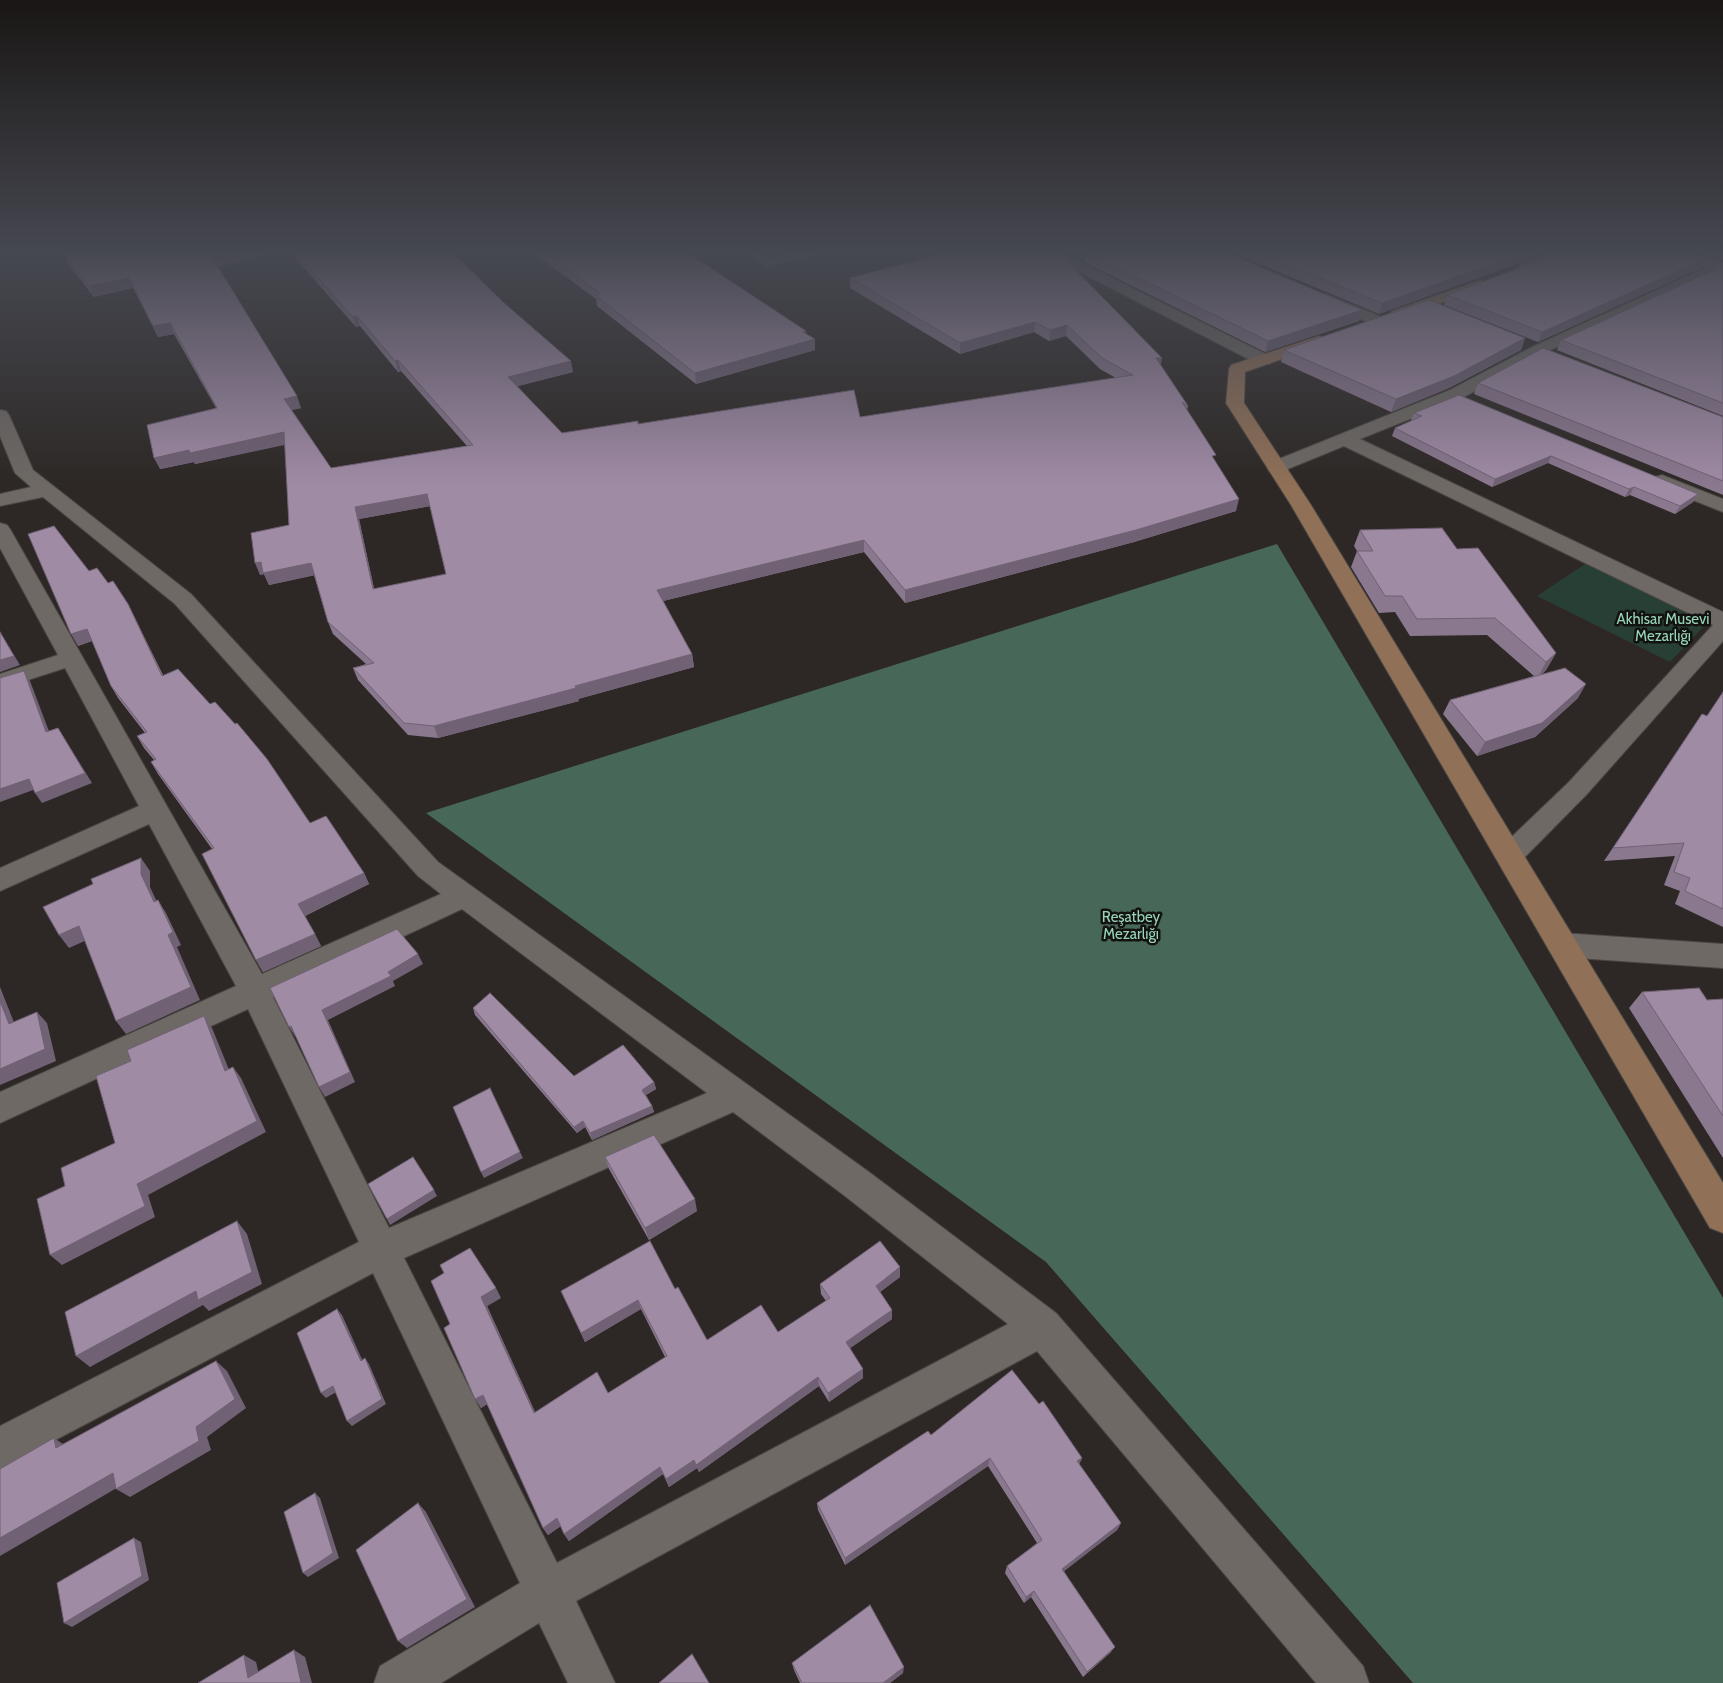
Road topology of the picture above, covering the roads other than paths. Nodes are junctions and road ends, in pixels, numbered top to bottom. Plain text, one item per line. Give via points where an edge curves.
1 (1203, 330) edge
2 (1353, 330) edge
3 (1583, 330) edge
4 (1521, 343) edge
5 (1538, 350) junction
6 (1556, 357) edge
7 (1264, 360) junction
8 (1456, 394) junction
9 (1474, 402) edge
10 (0, 416) edge
11 (1345, 439) junction
12 (1276, 467) junction
13 (1649, 475) edge
14 (0, 486) edge
15 (46, 490) junction
16 (0, 500) edge
17 (1723, 506) edge
18 (0, 529) edge
19 (1723, 621) edge
20 (1723, 627) edge
21 (71, 658) junction
22 (0, 682) edge
23 (155, 810) junction
24 (1509, 856) junction
25 (0, 880) edge
26 (465, 895) junction
27 (1562, 945) junction
28 (1723, 956) edge
29 (255, 991) junction
30 (737, 1095) junction
31 (0, 1108) edge
32 (1723, 1216) edge
33 (381, 1250) junction
34 (1042, 1326) junction
35 (0, 1448) edge
36 (548, 1592) junction
37 (397, 1683) edge
38 (592, 1683) edge
39 (1346, 1683) edge

1 - 7 street
2 - 7 street
3 - 5 street
4 - 5 street
5 - 6 street
5 - 8 street
7 - 12 street via 1237,369 1235,403
8 - 9 street
8 - 11 street
10 - 15 street via 25,473
11 - 12 street
11 - 19 street
12 - 24 street
13 - 17 street
14 - 15 street
15 - 16 street
15 - 26 street via 183,599 428,869
18 - 21 street
20 - 24 street via 1611,752
21 - 22 street
21 - 23 street
23 - 25 street
23 - 29 street
24 - 27 street
26 - 29 street
26 - 30 street
27 - 28 street
27 - 32 street
29 - 31 street
29 - 33 street
30 - 33 street
30 - 34 street
33 - 35 street
33 - 36 street
34 - 36 street
34 - 39 street
36 - 37 street
36 - 38 street

